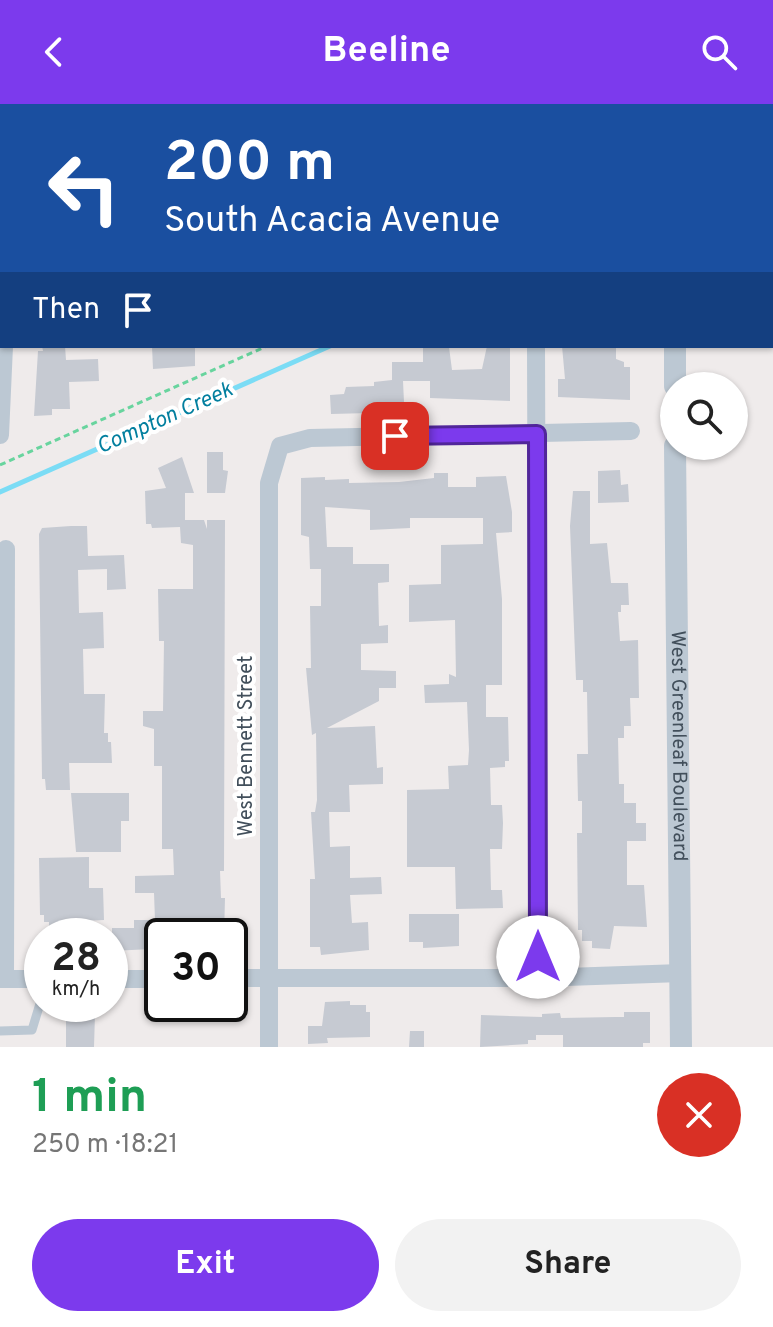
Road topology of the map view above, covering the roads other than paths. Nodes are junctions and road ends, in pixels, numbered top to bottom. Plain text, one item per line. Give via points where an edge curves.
1 (4, 348) edge
2 (536, 348) edge
3 (675, 348) edge
4 (675, 372) edge
5 (631, 431) dead end
6 (537, 434) junction
7 (0, 435) edge
8 (675, 460) edge
9 (6, 549) dead end
10 (681, 973) junction
11 (248, 978) edge
12 (269, 978) junction
13 (538, 978) junction
14 (2, 979) edge
15 (24, 979) edge
16 (34, 1022) edge
17 (0, 1031) edge
18 (269, 1047) edge
19 (681, 1047) edge

1 - 7 street
2 - 6 street
3 - 4 street
5 - 6 street
6 - 12 street, West Bennett Street via 310,438 280,446 269,483
6 - 13 street
8 - 10 street, West Greenleaf Boulevard
9 - 14 street
10 - 13 street
10 - 19 street, West Greenleaf Boulevard
11 - 12 street
12 - 13 street
12 - 18 street, West Bennett Street
14 - 15 street
16 - 17 lane via 32,1030

